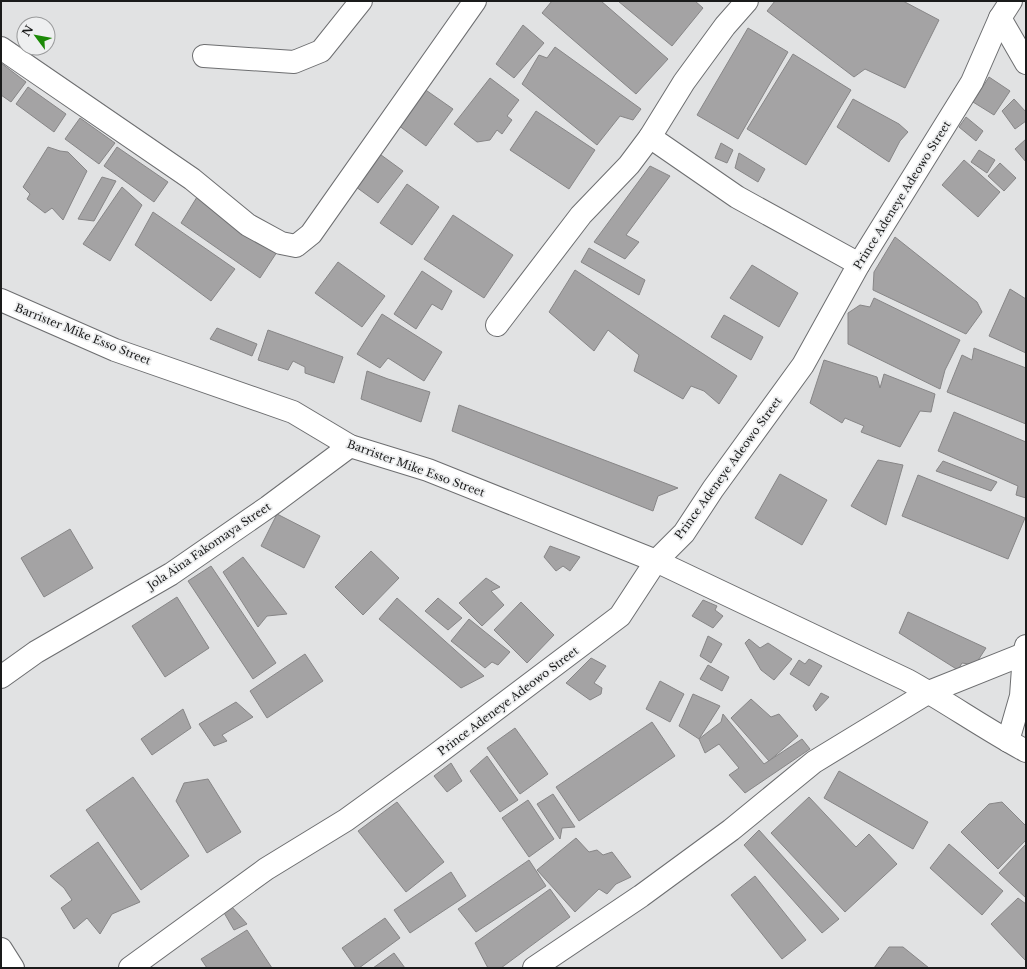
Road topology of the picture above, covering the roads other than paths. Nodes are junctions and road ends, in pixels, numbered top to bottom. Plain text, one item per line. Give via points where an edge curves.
1 (361, 1) edge
2 (475, 1) edge
3 (747, 1) edge
4 (1006, 9) edge
5 (1, 48) edge
6 (204, 56) dead end
7 (1026, 63) edge
8 (650, 137) junction
9 (859, 264) junction
10 (1, 300) edge
11 (497, 325) dead end
12 (350, 446) junction
13 (656, 561) junction
14 (1025, 650) edge
15 (1, 677) edge
16 (929, 692) junction
17 (1017, 746) edge
18 (1, 949) edge
19 (13, 968) edge
20 (130, 968) edge
21 (534, 968) edge

1 - 6 street via 321,52 294,62
2 - 5 street via 311,234 296,246 281,243 248,224 192,179
3 - 8 street via 725,26 684,82
4 - 7 street
4 - 9 street, Prince Adeneye Adeowo Street via 972,82
8 - 9 street via 737,196
8 - 11 street via 629,165 580,215
9 - 13 street, Prince Adeneye Adeowo Street via 803,365 684,533
10 - 12 street, Barrister Mike Esso Street via 115,350 293,412
12 - 13 street, Barrister Mike Esso Street via 428,470
12 - 15 street, Jola Aina Fakomaya Street via 171,574 36,652
13 - 16 street, Barrister Mike Esso Street
13 - 20 street, Prince Adeneye Adeowo Street via 620,616 346,820 266,869
14 - 16 street
14 - 17 street
16 - 17 street, Barrister Mike Esso Street
16 - 21 street via 814,762 731,830
18 - 19 street

